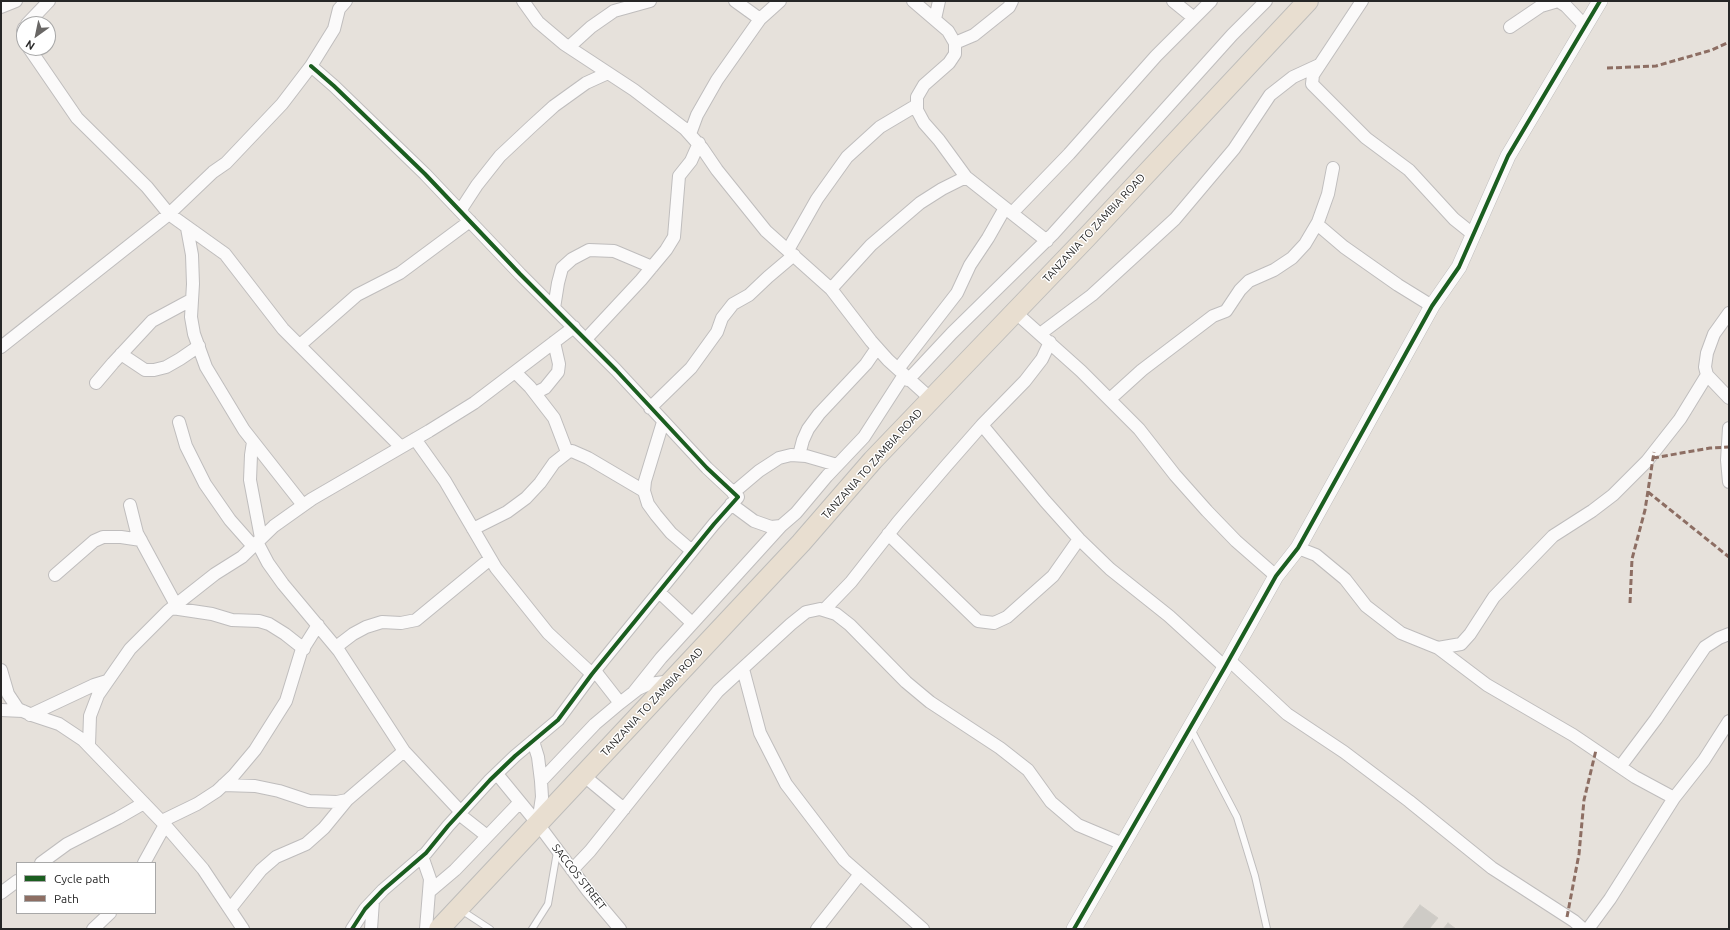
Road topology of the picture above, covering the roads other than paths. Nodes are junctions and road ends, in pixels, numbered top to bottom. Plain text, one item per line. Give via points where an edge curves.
1 (16, 1) edge
2 (49, 1) edge
3 (346, 1) edge
4 (523, 1) edge
5 (650, 1) edge
6 (735, 1) edge
7 (780, 1) edge
8 (913, 1) edge
9 (940, 1) edge
10 (1012, 1) edge
11 (1173, 1) edge
12 (1211, 1) edge
13 (1266, 1) edge
14 (1308, 1) edge
15 (1362, 1) edge
16 (1558, 1) edge
17 (1600, 1) edge
18 (1, 7) edge
19 (35, 16) edge
20 (1194, 18) junction
21 (760, 19) junction
22 (935, 19) junction
23 (1585, 26) junction
24 (1510, 27) dead end
25 (955, 43) junction
26 (568, 47) junction
27 (34, 56) edge
28 (1319, 65) junction
29 (311, 66) junction
30 (608, 73) junction
31 (917, 105) junction
32 (690, 134) junction
33 (698, 143) junction
34 (1333, 168) dead end
35 (966, 177) junction
36 (1009, 210) junction
37 (460, 211) junction
38 (169, 214) junction
39 (470, 221) junction
40 (1317, 224) junction
41 (187, 228) junction
42 (1474, 235) junction
43 (1047, 241) junction
44 (791, 253) junction
45 (652, 267) junction
46 (831, 289) junction
47 (191, 300) junction
48 (1432, 306) junction
49 (554, 308) junction
50 (1015, 312) junction
51 (1729, 313) edge
52 (574, 327) junction
53 (1040, 334) junction
54 (586, 339) junction
55 (554, 342) junction
56 (1050, 342) junction
57 (300, 345) junction
58 (199, 346) junction
59 (1, 347) edge
60 (877, 348) junction
61 (121, 354) junction
62 (515, 372) junction
63 (903, 374) junction
64 (1707, 375) junction
65 (96, 383) dead end
66 (535, 393) junction
67 (1729, 398) edge
68 (931, 399) junction
69 (1110, 400) junction
70 (650, 408) junction
71 (179, 422) dead end
72 (663, 422) junction
73 (982, 425) junction
74 (1729, 428) edge
75 (415, 440) junction
76 (253, 442) junction
77 (401, 447) junction
78 (567, 452) junction
79 (799, 455) junction
80 (837, 465) junction
81 (1729, 482) edge
82 (644, 492) junction
83 (732, 499) junction
84 (130, 505) dead end
85 (303, 505) junction
86 (780, 526) junction
87 (473, 528) junction
88 (888, 534) junction
89 (1079, 539) junction
90 (141, 540) junction
91 (257, 542) junction
92 (1298, 548) junction
93 (692, 551) junction
94 (490, 559) junction
95 (54, 575) dead end
96 (1276, 576) junction
97 (659, 592) junction
98 (174, 607) junction
99 (824, 610) junction
100 (692, 623) junction
101 (318, 625) junction
102 (1729, 634) edge
103 (336, 647) junction
104 (1438, 648) junction
105 (304, 649) junction
106 (1227, 664) junction
107 (742, 669) junction
108 (1, 670) edge
109 (594, 672) junction
110 (107, 681) junction
111 (672, 681) junction
112 (633, 693) junction
113 (620, 703) junction
114 (1, 710) edge
115 (26, 713) junction
116 (1729, 721) edge
117 (1190, 728) junction
118 (533, 741) junction
119 (89, 745) junction
120 (404, 750) junction
121 (1620, 767) junction
122 (497, 774) junction
123 (583, 775) junction
124 (541, 781) junction
125 (223, 785) junction
126 (1674, 798) junction
127 (347, 800) junction
128 (520, 802) junction
129 (144, 803) junction
130 (624, 809) junction
131 (460, 813) junction
132 (164, 823) junction
133 (538, 824) junction
134 (487, 836) junction
135 (1123, 844) junction
136 (558, 850) junction
137 (422, 856) junction
138 (42, 862) edge
139 (144, 862) edge
140 (572, 870) junction
141 (860, 874) junction
142 (16, 882) edge
143 (429, 892) junction
144 (1, 893) edge
145 (373, 901) junction
146 (458, 908) junction
147 (232, 913) junction
148 (109, 914) edge
149 (1577, 926) edge
150 (93, 929) edge
151 (234, 929) edge
152 (243, 929) edge
153 (352, 929) edge
154 (371, 929) edge
155 (426, 929) edge
156 (439, 929) edge
157 (490, 929) edge
158 (532, 929) edge
159 (620, 929) edge
160 (817, 929) edge
161 (923, 929) edge
162 (1074, 929) edge
163 (1267, 929) edge
164 (1588, 929) edge

1 - 18 street
2 - 19 street
3 - 29 street via 339,10 334,29
4 - 26 street via 538,22
5 - 26 street via 614,11
6 - 21 street
7 - 21 street
8 - 22 street
9 - 22 street
10 - 25 street via 1009,7 974,35
11 - 20 street
12 - 20 street
13 - 43 street via 1232,35
14 - 50 highway, TANZANIA TO ZAMBIA ROAD
15 - 28 street
16 - 23 street
16 - 24 street via 1541,6
17 - 23 street
20 - 36 street via 1156,56 1069,154
21 - 32 street via 717,80 697,115
22 - 25 street via 948,31
23 - 42 street via 1508,156
25 - 31 street via 955,54 949,63 924,85 917,97
26 - 30 street
27 - 38 street via 76,118 147,187
28 - 42 street via 1313,75 1312,84 1317,91 1366,138 1409,170 1454,219
28 - 53 street via 1293,77 1270,95 1234,149 1175,219 1092,295
29 - 37 street via 425,174
29 - 38 street via 282,104 226,163
30 - 32 street
30 - 37 street via 586,82 532,126 500,156
31 - 35 street via 924,123
31 - 44 street via 880,127 847,157 817,199
32 - 33 street
33 - 44 street via 747,210
33 - 45 street via 691,161 679,176 674,237
34 - 40 street via 1328,194
35 - 36 street
35 - 46 street via 920,203 871,245
36 - 43 street
36 - 63 street via 970,265 957,293
37 - 39 street
38 - 41 street
38 - 59 street
39 - 49 street
39 - 57 street via 400,273 358,295
40 - 48 street via 1398,286
40 - 69 street via 1305,244 1292,258 1248,282 1226,311 1213,316 1142,370
41 - 47 street via 192,255
41 - 57 street via 226,254 283,330
42 - 48 street via 1459,267
43 - 63 street via 952,334
44 - 46 street
44 - 70 street via 749,295 733,304 691,368
45 - 49 street via 614,251 589,250 562,268
45 - 54 street
46 - 60 street
47 - 58 street via 191,317
47 - 61 street via 152,321
48 - 92 street
49 - 52 street
50 - 53 street
50 - 68 highway, TANZANIA TO ZAMBIA ROAD
51 - 64 street via 1714,334 1707,353
52 - 54 street
52 - 55 street
53 - 56 street
54 - 70 street
55 - 62 street
55 - 66 street via 559,364 558,372 545,388
56 - 69 street
56 - 73 street via 1042,359 1025,381
57 - 77 street
58 - 61 street via 166,367 154,370 145,370
58 - 76 street via 206,367
60 - 63 street
60 - 79 street via 866,364 808,429
61 - 65 street
62 - 66 street
62 - 75 street via 474,403
63 - 68 street
63 - 80 street via 864,437
64 - 67 street
64 - 104 street via 1680,419 1647,461 1592,511 1553,536 1494,597 1461,644
66 - 78 street via 554,418
68 - 111 highway, TANZANIA TO ZAMBIA ROAD
69 - 96 street via 1139,429 1174,475 1207,511
70 - 72 street
71 - 91 street via 186,446 205,484 230,520
72 - 82 street
72 - 83 street
73 - 88 street
73 - 89 street
74 - 81 street
75 - 77 street
75 - 87 street via 445,480
76 - 85 street
76 - 91 street via 250,480
77 - 85 street
78 - 82 street via 572,451 588,458
78 - 87 street via 554,463 526,498 507,512
79 - 80 street
79 - 83 street via 779,458 759,471
80 - 86 street via 796,513
82 - 93 street via 648,504 656,515 671,533
83 - 86 street via 754,521 770,527
83 - 93 street
84 - 90 street
85 - 91 street
86 - 100 street
87 - 94 street
88 - 89 street via 978,621 994,623 1007,617 1053,576
88 - 99 street via 851,582
89 - 106 street via 1110,569
90 - 95 street via 103,537 94,541
90 - 98 street
91 - 98 street via 242,557
91 - 101 street via 283,584
92 - 96 street
92 - 104 street via 1316,555 1345,579 1366,606 1401,633
93 - 97 street
94 - 103 street via 416,620 401,623 382,622 366,627
94 - 109 street via 548,633
96 - 106 street
97 - 100 street
97 - 109 street
98 - 105 street via 232,620 269,624
98 - 110 street via 130,649
99 - 107 street via 820,608 806,612
99 - 135 street via 836,614 850,625 906,682 930,702 1000,748 1028,770 1051,802 1078,824
100 - 112 street
101 - 103 street
101 - 105 street
102 - 121 street via 1705,647
103 - 120 street
104 - 121 street via 1487,685 1573,735
105 - 125 street via 286,701 255,750
106 - 117 street
106 - 149 street via 1288,714 1409,801 1492,868
107 - 130 street via 718,691
107 - 141 street via 760,733 786,784 844,860
108 - 115 street via 8,694 18,709
109 - 113 street
109 - 118 street via 558,720
110 - 115 street
110 - 119 street via 90,716
111 - 112 street via 649,684
111 - 123 highway, TANZANIA TO ZAMBIA ROAD
112 - 113 street
113 - 124 street via 595,724
114 - 115 street
115 - 119 street via 59,724
116 - 126 street via 1704,760
117 - 135 street
117 - 163 lane via 1237,817 1255,876
118 - 122 street
118 - 124 street
119 - 129 street
120 - 127 street
120 - 131 street
121 - 126 street
122 - 128 street, SACCOS STREET
122 - 131 street
123 - 130 street
123 - 133 highway, TANZANIA TO ZAMBIA ROAD
124 - 133 street via 542,797
125 - 127 street via 255,786 309,801
125 - 132 street
126 - 164 street
127 - 147 street via 324,828 306,844 276,857 261,870
128 - 133 street, SACCOS STREET
128 - 134 street
129 - 132 street
129 - 138 street via 67,844
130 - 140 street
131 - 134 street
131 - 137 street
132 - 139 street
132 - 147 street via 203,869
133 - 136 street, SACCOS STREET
133 - 146 highway, TANZANIA TO ZAMBIA ROAD
134 - 143 street via 455,870
135 - 162 street
136 - 140 street, SACCOS STREET
136 - 158 lane via 548,904
137 - 143 street via 430,879
137 - 145 street
140 - 159 street, SACCOS STREET
141 - 160 street
141 - 161 street
142 - 144 street
143 - 155 street
145 - 153 street
145 - 154 street
146 - 156 highway, TANZANIA TO ZAMBIA ROAD
146 - 157 lane
147 - 151 street
147 - 152 street
148 - 150 street

